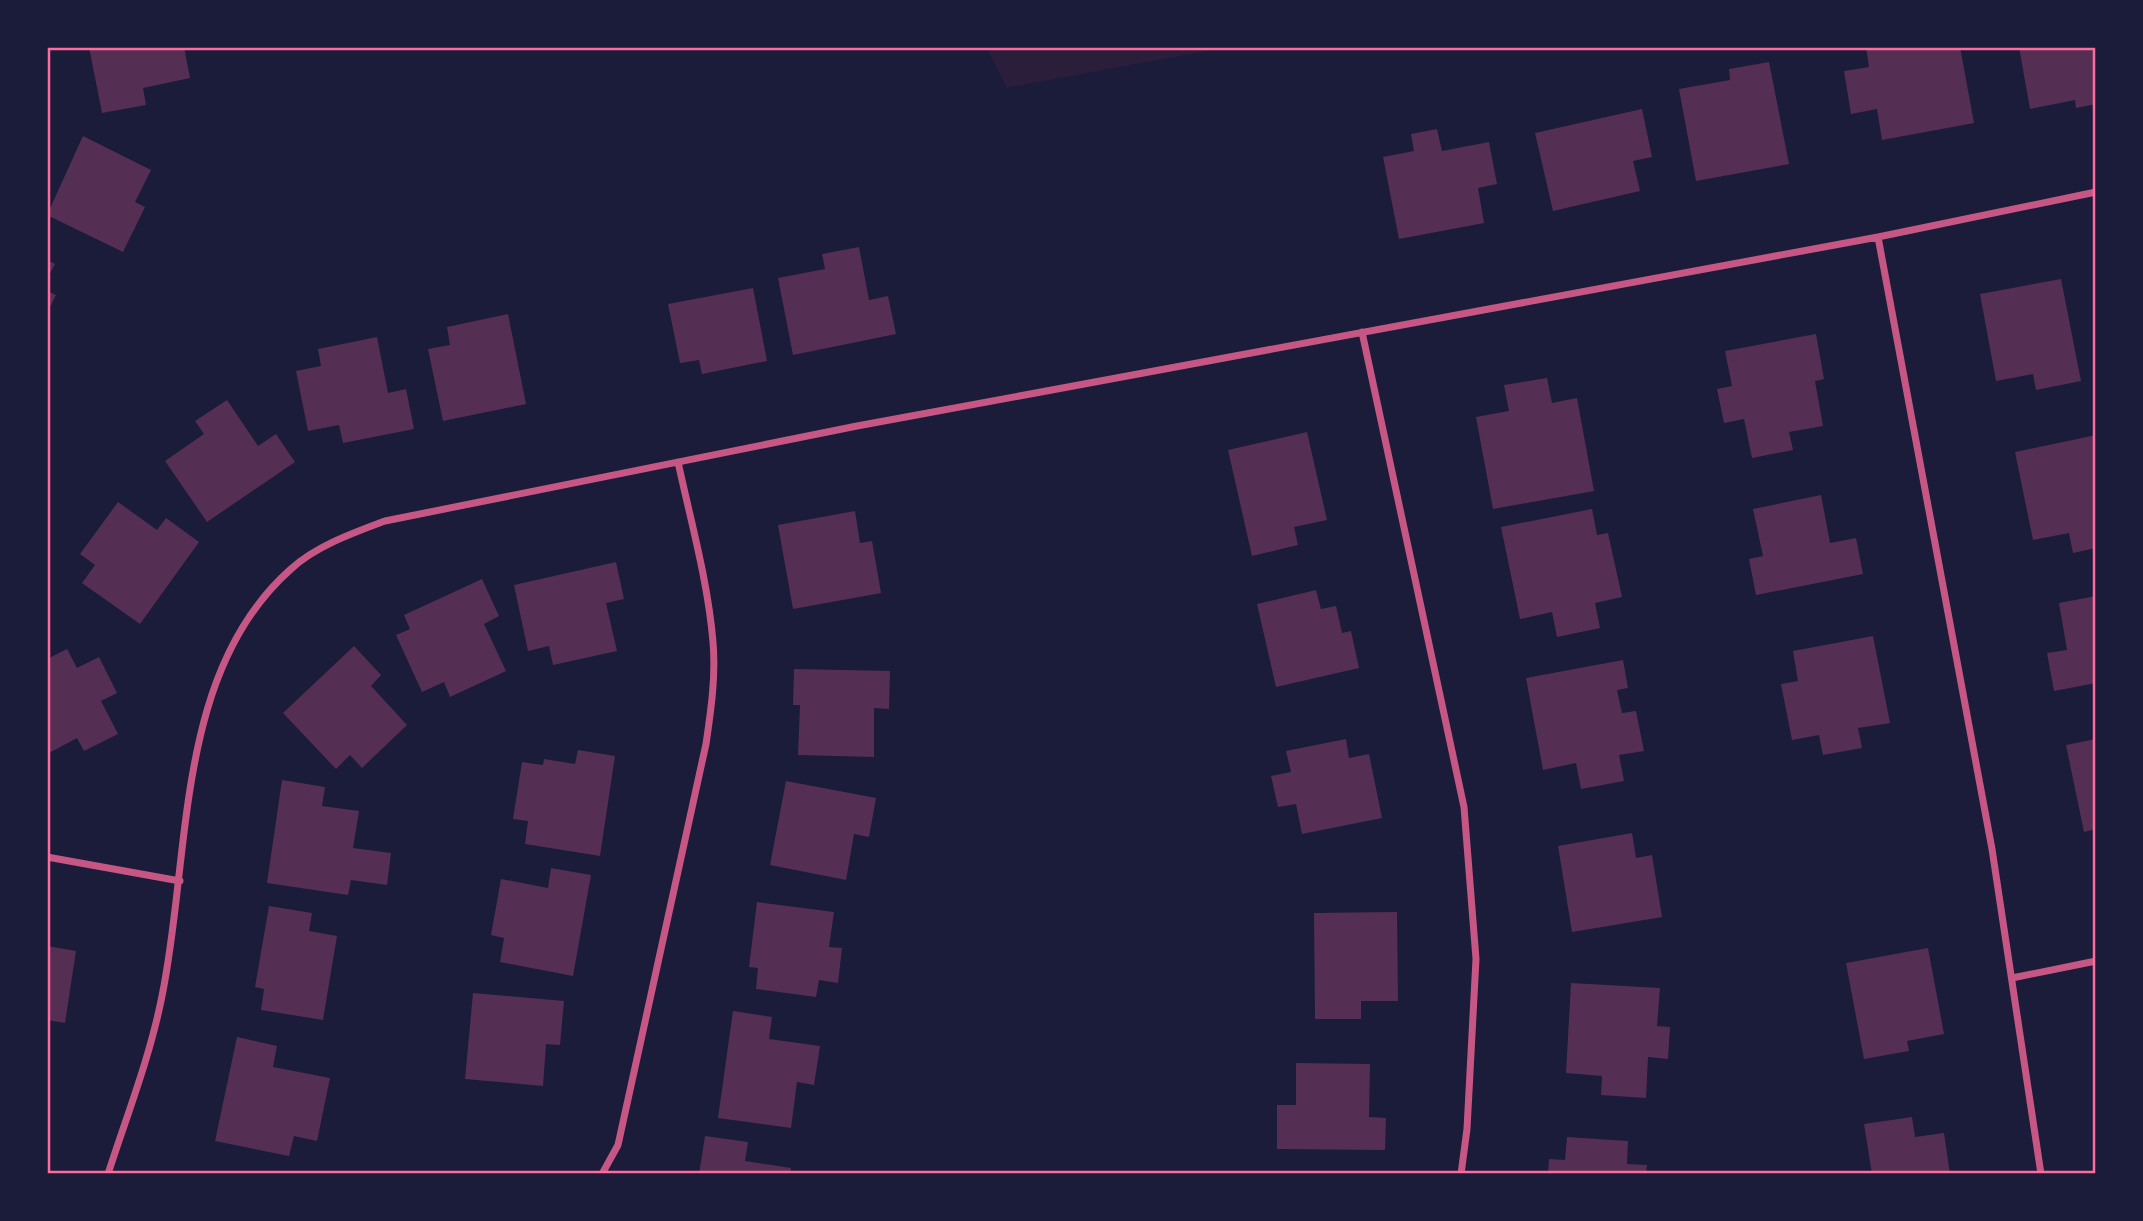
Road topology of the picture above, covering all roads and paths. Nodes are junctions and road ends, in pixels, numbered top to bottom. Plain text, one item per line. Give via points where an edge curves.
1 (2096, 192) edge
2 (1878, 237) junction
3 (1362, 332) junction
4 (678, 463) junction
5 (47, 857) edge
6 (180, 881) junction
7 (2096, 961) edge
8 (2012, 978) junction
9 (108, 1174) edge
10 (602, 1174) edge
11 (1461, 1174) edge
12 (2041, 1174) edge

1 - 2 street
2 - 3 street
2 - 8 street
3 - 4 street
3 - 11 street via 1464,807 1476,959
4 - 6 street via 385,521 338,539 291,568 251,614 220,669 203,715
4 - 10 street via 709,606 714,653 711,708 618,1145
5 - 6 street
6 - 9 street via 162,997 138,1088
7 - 8 street
8 - 12 street

